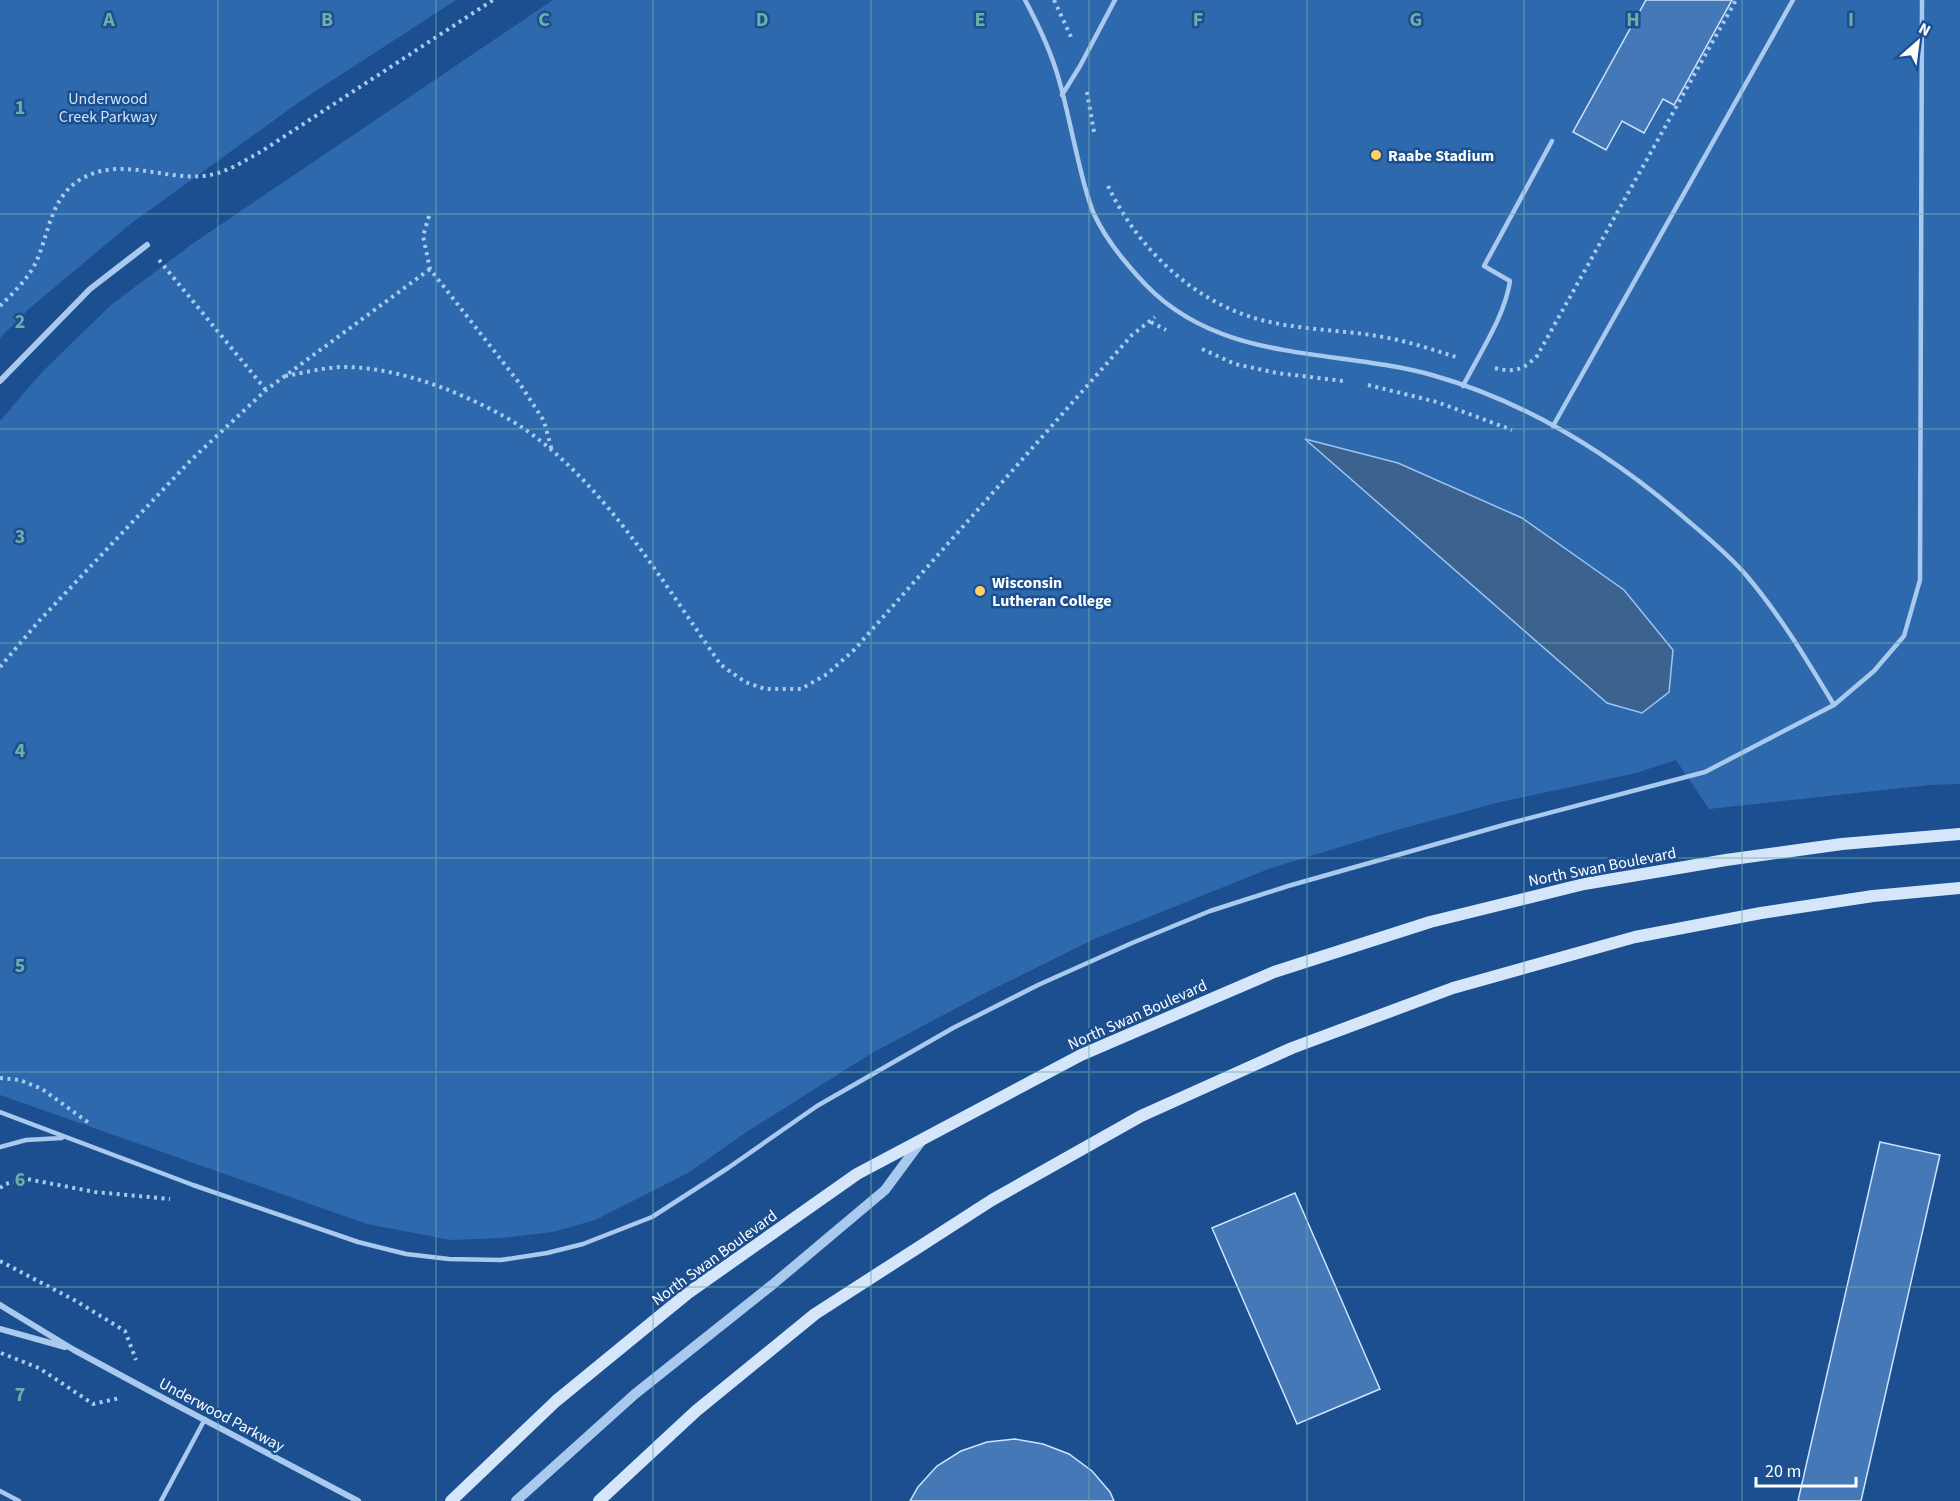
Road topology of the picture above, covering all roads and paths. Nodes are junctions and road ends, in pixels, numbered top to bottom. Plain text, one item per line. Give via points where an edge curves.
1 (493, 0) edge
2 (1025, 0) edge
3 (1054, 0) edge
4 (1115, 0) edge
5 (1736, 0) edge
6 (1793, 0) edge
7 (1922, 0) edge
8 (1080, 66) junction
9 (1062, 95) junction
10 (1095, 138) dead end
11 (1552, 141) dead end
12 (1105, 177) dead end
13 (429, 216) dead end
14 (147, 245) joint
15 (430, 268) junction
16 (1167, 303) junction
17 (0, 306) edge
18 (1151, 322) junction
19 (1168, 332) dead end
20 (1195, 346) dead end
21 (1474, 362) junction
22 (285, 376) junction
23 (0, 381) edge
24 (1347, 382) dead end
25 (1358, 383) dead end
26 (1463, 386) junction
27 (266, 390) junction
28 (1553, 426) junction
29 (552, 452) junction
30 (0, 667) edge
31 (1834, 705) junction
32 (1960, 834) edge
33 (1960, 888) edge
34 (0, 1112) edge
35 (65, 1138) junction
36 (922, 1140) junction
37 (0, 1147) edge
38 (193, 1185) junction
39 (0, 1188) edge
40 (0, 1261) edge
41 (0, 1305) edge
42 (0, 1329) edge
43 (125, 1331) dead end
44 (74, 1350) junction
45 (0, 1353) edge
46 (93, 1404) dead end
47 (205, 1419) junction
48 (0, 1491) edge
49 (19, 1501) edge
50 (161, 1501) edge
51 (358, 1501) edge
52 (451, 1501) edge
53 (516, 1501) edge
54 (599, 1501) edge

1 - 17 path via 230,169 205,176 183,176 122,168 78,181 61,198 36,262 22,284
2 - 9 lane via 1043,32
3 - 8 path via 1072,37
4 - 8 lane
5 - 21 path via 1537,356 1525,367 1508,371
6 - 28 lane
7 - 31 lane via 1920,580 1904,636 1874,671
8 - 9 lane
8 - 10 path
9 - 16 lane via 1093,213 1112,245 1146,286
11 - 21 lane via 1484,266 1510,281 1509,292
12 - 21 path via 1121,212 1144,243 1190,286 1228,308 1280,324 1379,336
13 - 15 path via 423,236
14 - 23 street via 90,289
14 - 27 path
15 - 22 path
15 - 29 path via 520,384 544,421
16 - 18 path
16 - 26 lane via 1205,328 1240,341 1377,363
18 - 19 path
18 - 29 path via 1132,335 854,650 827,674 801,689 765,688 745,682 721,665 617,519
20 - 24 path via 1235,364 1277,374
21 - 26 lane
22 - 27 path
22 - 29 path via 343,367 416,378 465,397 522,427
25 - 28 path via 1437,402 1533,437
26 - 28 lane
27 - 30 path via 191,460
28 - 31 lane via 1661,497 1708,537 1744,573 1781,621
31 - 38 lane via 1705,772 1288,886 1210,911 1132,943 953,1028 817,1106 652,1217 583,1244 501,1260 406,1254 358,1242
32 - 36 main road, North Swan Boulevard via 1842,844 1726,860 1584,884 1430,922 1274,972 1081,1055
33 - 54 main road via 1873,896 1635,937 1453,988 1281,1053 1141,1116 992,1200 815,1314 696,1411
34 - 35 lane
35 - 37 lane via 26,1140
35 - 38 lane
36 - 52 main road, North Swan Boulevard via 857,1174 688,1293 556,1401
36 - 53 street via 885,1190 635,1394
38 - 39 path via 169,1199 95,1192 27,1179
40 - 43 path
41 - 44 street, Underwood Parkway
42 - 44 street, Underwood Parkway
44 - 47 street, Underwood Parkway
45 - 46 path via 39,1368
47 - 50 lane
47 - 51 street, Underwood Parkway
48 - 49 lane

